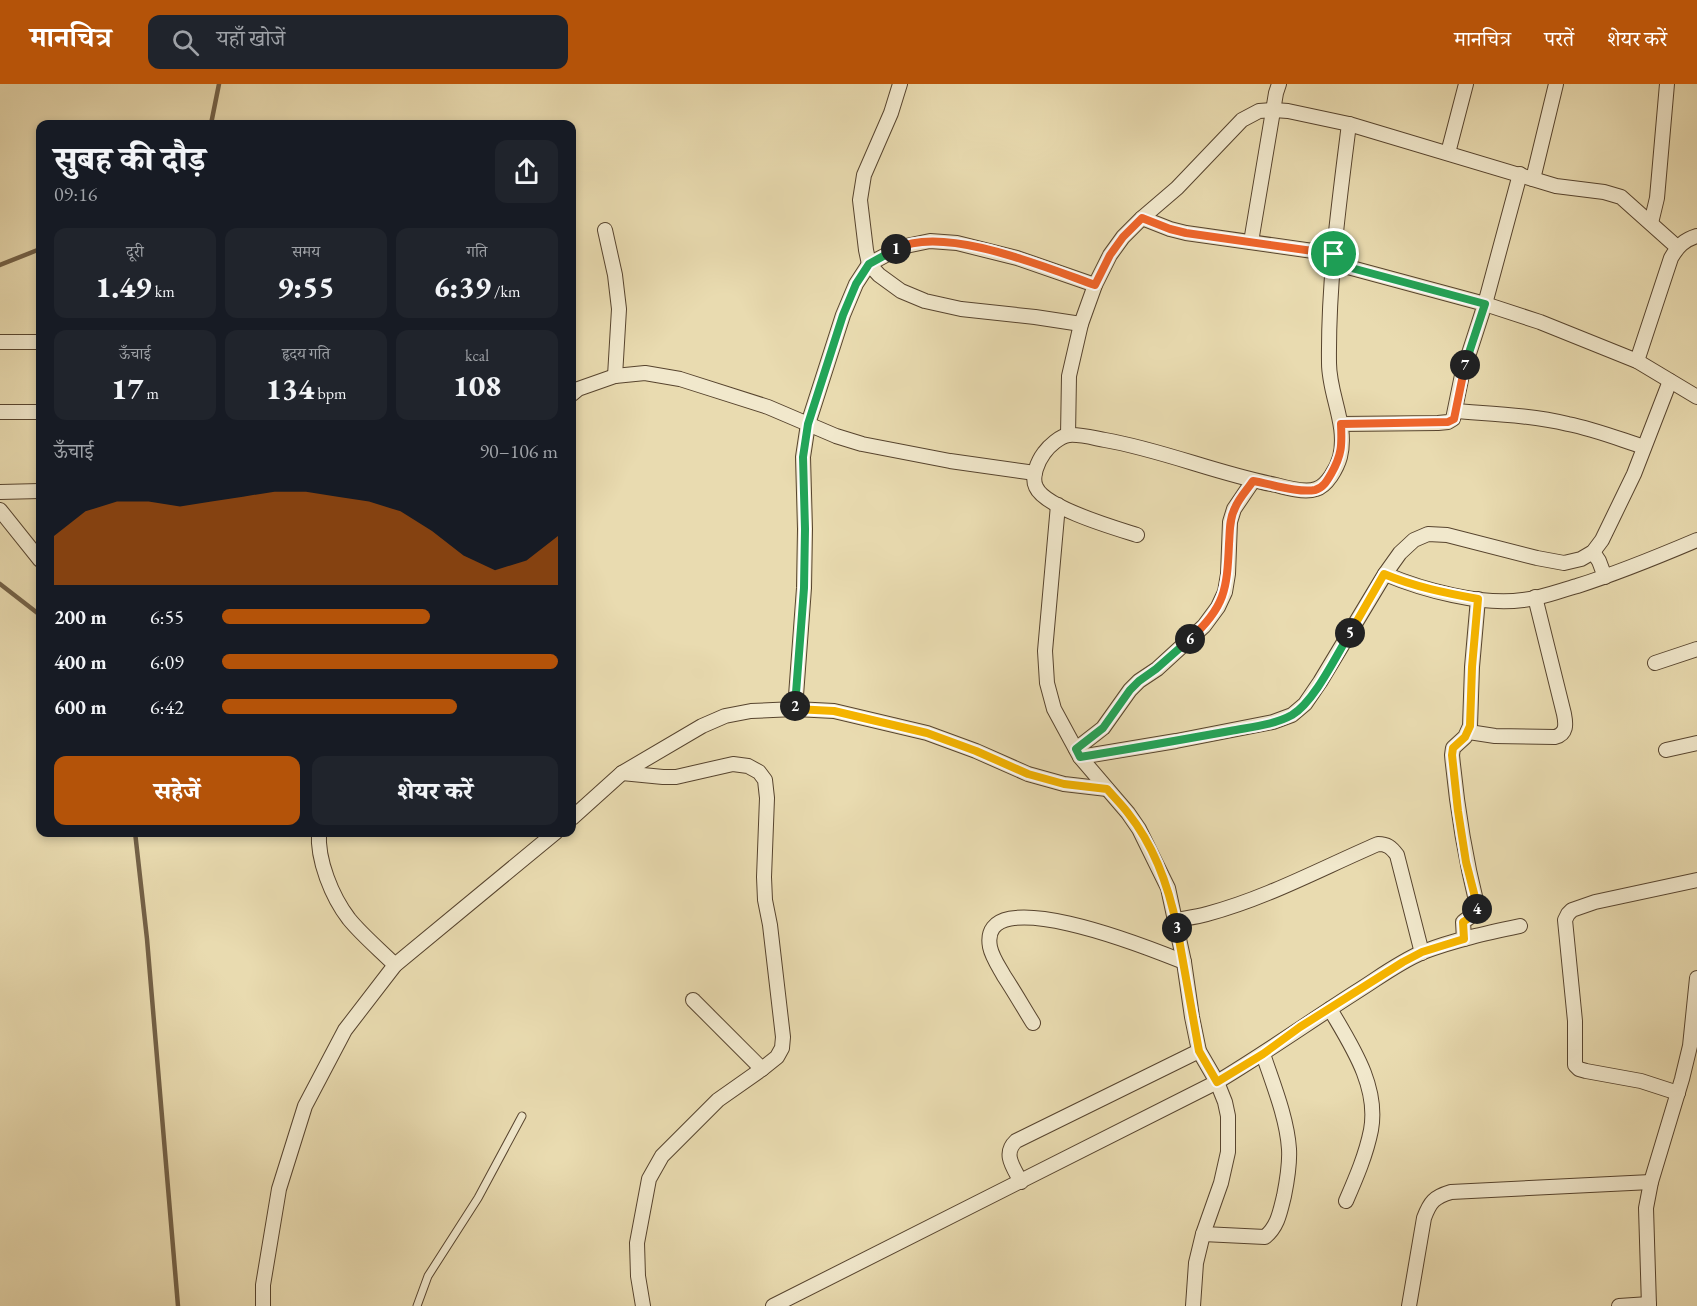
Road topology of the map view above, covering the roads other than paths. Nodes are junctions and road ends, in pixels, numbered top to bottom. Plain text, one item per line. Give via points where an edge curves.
1 (900, 84) edge
2 (1279, 84) edge
3 (1466, 84) edge
4 (1556, 84) edge
5 (1667, 84) edge
6 (1274, 110) junction
7 (1349, 124) junction
8 (1448, 153) junction
9 (1527, 177) junction
10 (1142, 218) junction
11 (1651, 223) junction
12 (604, 230) dead end
13 (1697, 236) edge
14 (1251, 242) junction
15 (1677, 247) junction
16 (1334, 259) junction
17 (869, 264) junction
18 (1095, 285) junction
19 (1485, 304) junction
20 (1081, 324) junction
21 (0, 342) edge
22 (36, 342) edge
23 (1637, 361) junction
24 (615, 376) junction
25 (1670, 381) junction
26 (576, 391) edge
27 (1697, 397) edge
28 (1456, 411) junction
29 (0, 412) edge
30 (36, 412) edge
31 (808, 424) junction
32 (1341, 424) junction
33 (1068, 435) junction
34 (1644, 447) junction
35 (1035, 473) junction
36 (1253, 481) junction
37 (36, 491) edge
38 (0, 492) edge
39 (1058, 505) junction
40 (0, 510) edge
41 (1137, 535) dead end
42 (1697, 540) edge
43 (36, 555) edge
44 (1600, 565) junction
45 (1394, 578) junction
46 (1535, 597) junction
47 (1478, 599) junction
48 (1697, 649) edge
49 (1656, 663) dead end
50 (795, 709) junction
51 (1469, 732) junction
52 (1697, 743) edge
53 (1666, 750) dead end
54 (1078, 753) junction
55 (622, 773) junction
56 (1107, 789) junction
57 (576, 814) edge
58 (318, 837) edge
59 (550, 837) edge
60 (1697, 880) edge
61 (1175, 920) junction
62 (1520, 926) dead end
63 (1464, 939) junction
64 (1422, 952) junction
65 (1184, 962) junction
66 (395, 964) junction
67 (1697, 978) edge
68 (693, 1000) dead end
69 (1330, 1009) junction
70 (1032, 1023) dead end
71 (1199, 1051) junction
72 (1263, 1054) junction
73 (762, 1070) junction
74 (1217, 1082) junction
75 (1678, 1093) junction
76 (522, 1116) dead end
77 (1021, 1182) junction
78 (1651, 1182) junction
79 (1346, 1201) dead end
80 (1203, 1234) junction
81 (1649, 1305) edge
82 (263, 1306) edge
83 (417, 1306) edge
84 (643, 1306) edge
85 (774, 1306) edge
86 (1193, 1306) edge
87 (1409, 1306) edge
88 (1619, 1306) edge

1 - 17 street via 864,175 860,200
2 - 6 street
3 - 8 street
4 - 9 street
5 - 11 street via 1657,198
6 - 7 street
6 - 10 street via 1260,111 1242,120 1177,188
6 - 14 street
7 - 8 street
7 - 16 street
8 - 9 street
9 - 11 street via 1622,198
9 - 19 street
10 - 14 street via 1178,231
10 - 18 street via 1110,255
11 - 15 street
12 - 24 street via 619,309
13 - 15 street
14 - 16 street
15 - 23 street
16 - 19 street
16 - 32 street via 1329,368
17 - 18 street via 901,247 930,240 1017,258
17 - 20 street via 901,291 925,301
17 - 31 street via 843,315
18 - 20 street
19 - 23 street
19 - 28 street via 1462,375
20 - 33 street via 1069,376
21 - 22 street
23 - 25 street
24 - 26 street
24 - 31 street via 645,373 680,379
25 - 27 street
25 - 34 street
28 - 32 street via 1454,419 1448,422
28 - 34 street via 1567,423
29 - 30 street
31 - 35 street via 873,447
31 - 50 street via 803,457 804,588
32 - 36 street via 1339,459 1326,482 1316,490
33 - 35 street via 1044,453
33 - 36 street via 1136,447
34 - 44 street via 1606,531
35 - 39 street via 1035,487
36 - 54 street via 1230,522 1228,574 1218,607 1204,626 1130,690 1103,728
37 - 38 street
39 - 41 street
39 - 54 street via 1045,651 1047,683 1054,709
40 - 43 street
42 - 44 street
44 - 45 street via 1581,559 1564,563 1428,534 1413,540 1400,553
44 - 46 street via 1588,582
45 - 47 street
45 - 54 street via 1305,704 1292,715 1176,741
46 - 47 street via 1500,602
46 - 51 street via 1564,714 1564,731 1555,737
47 - 51 street
48 - 49 street
50 - 55 street via 725,716
50 - 56 street via 834,711 927,733 1028,774 1064,784
51 - 63 street via 1453,748 1452,755 1466,862 1477,905 1474,915 1463,922
52 - 53 street
54 - 56 street
55 - 57 street
55 - 73 street via 676,777 733,765 748,766 765,780 765,900 783,1037 777,1057
56 - 61 street via 1128,813 1152,852 1168,888
58 - 66 street via 324,872 342,909
59 - 66 street
60 - 75 street via 1595,902 1572,910 1565,920 1575,1021 1575,1065
61 - 64 street via 1257,897 1385,844 1397,855
61 - 65 street
62 - 63 street
63 - 64 street
64 - 69 street
65 - 70 street via 1068,923 1004,919 990,934 990,947
65 - 71 street
66 - 82 street via 345,1030 305,1106 279,1189
67 - 75 street via 1690,1046
68 - 73 street
69 - 72 street
69 - 79 street via 1354,1049 1371,1101 1371,1128 1363,1162
71 - 74 street
71 - 77 street via 1016,1141 1008,1153
72 - 74 street
72 - 80 street via 1281,1108 1289,1149 1280,1216 1264,1237
73 - 84 street via 718,1100 662,1156 649,1179 637,1243
74 - 77 street
74 - 80 street via 1228,1116 1228,1152
75 - 78 street
76 - 83 lane via 478,1198 428,1276
77 - 85 street
78 - 81 street via 1646,1208
78 - 87 street via 1451,1192 1438,1196 1424,1218
80 - 86 street
81 - 88 street

